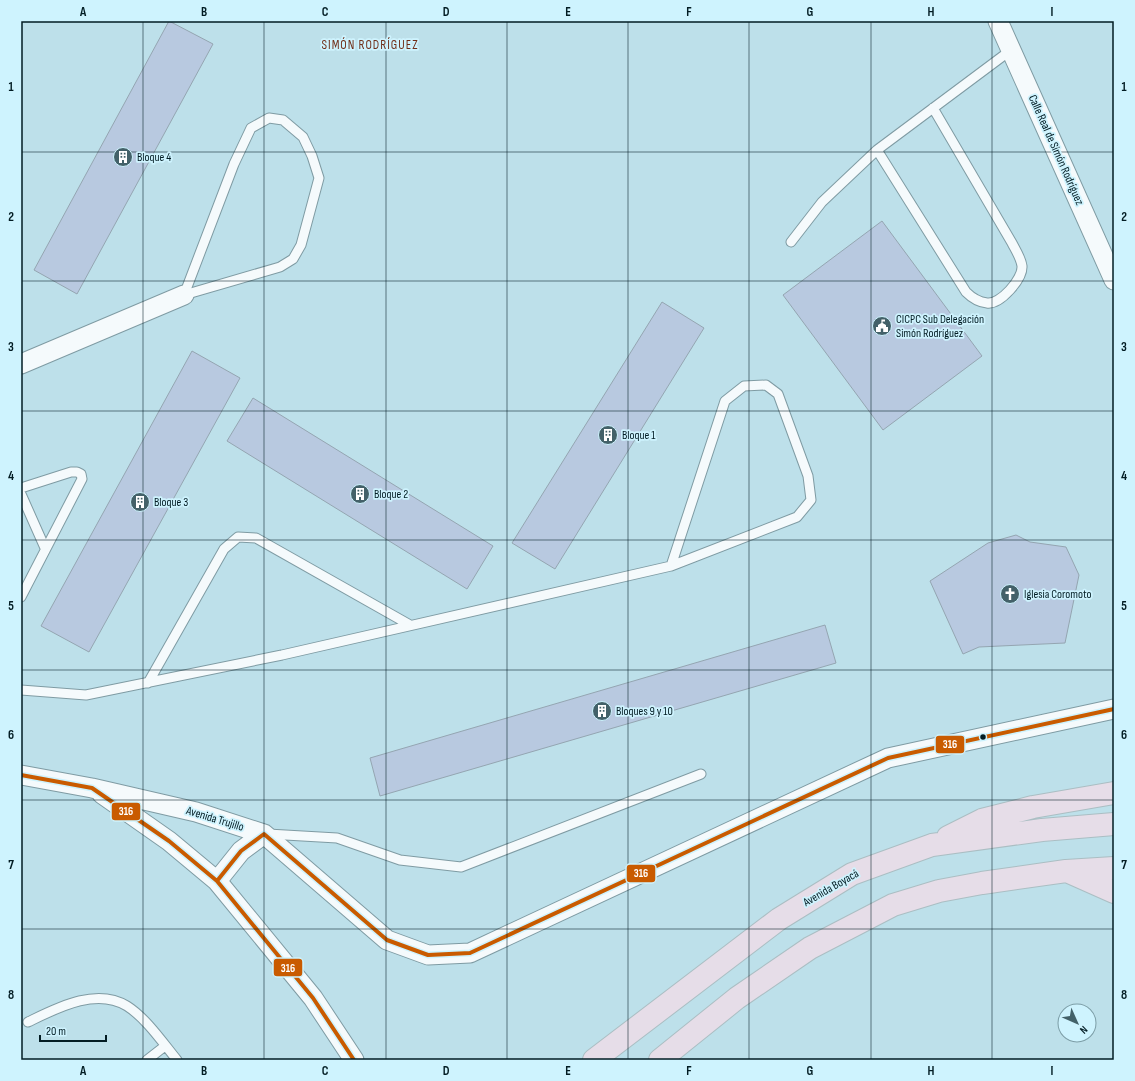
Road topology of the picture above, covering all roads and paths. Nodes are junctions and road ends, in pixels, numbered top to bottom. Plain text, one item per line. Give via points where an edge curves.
1 (998, 21) edge
2 (1011, 50) junction
3 (933, 108) junction
4 (877, 150) junction
5 (790, 242) dead end
6 (1114, 280) edge
7 (184, 295) junction
8 (21, 364) edge
9 (21, 488) edge
10 (21, 494) edge
11 (45, 548) junction
12 (671, 566) junction
13 (21, 597) edge
14 (410, 625) junction
15 (148, 683) junction
16 (21, 690) edge
17 (1114, 709) edge
18 (701, 774) dead end
19 (21, 775) edge
20 (92, 788) junction
21 (1114, 793) edge
22 (1114, 824) edge
23 (264, 834) junction
24 (932, 845) junction
25 (1114, 868) edge
26 (1066, 871) junction
27 (217, 881) junction
28 (1114, 892) edge
29 (28, 1022) dead end
30 (165, 1046) junction
31 (147, 1060) edge
32 (177, 1060) edge
33 (354, 1060) edge
34 (594, 1060) edge
35 (660, 1060) edge

1 - 2 street, Calle Real de Simón Rodríguez
2 - 3 lane
2 - 6 street, Calle Real de Simón Rodríguez
3 - 4 lane
3 - 4 lane via 1012,243 1022,265 1020,276 1012,289 998,300 988,304 975,300 966,292
4 - 5 lane via 826,197
7 - 7 lane via 280,267 293,259 301,245 319,178 303,137 283,120 269,118 251,128 234,164
7 - 8 street
9 - 11 lane via 71,472 81,474 82,479
10 - 11 lane
11 - 13 lane
12 - 12 lane via 797,516 811,500 808,476 778,394 766,385 744,386 725,401
12 - 14 lane
14 - 15 lane
14 - 15 lane via 256,538 238,537 224,549
15 - 16 lane via 86,695
17 - 23 street, Avenida Trujillo via 888,758 470,953 428,955 387,940
18 - 23 lane via 461,867 400,860 337,838
19 - 20 street, Avenida Trujillo
20 - 23 street, Avenida Trujillo via 196,812
20 - 27 street via 169,841
21 - 24 highway via 1033,807 982,820
22 - 24 highway, Avenida Boyacá via 1042,830
23 - 27 street via 242,852
24 - 34 highway, Avenida Boyacá via 852,874 780,919
25 - 26 highway
26 - 28 highway
26 - 35 highway via 939,891 893,905 810,948 737,998
27 - 33 street via 313,998
29 - 30 lane via 58,1007 89,998 116,1001 127,1006
30 - 31 lane
30 - 32 lane

